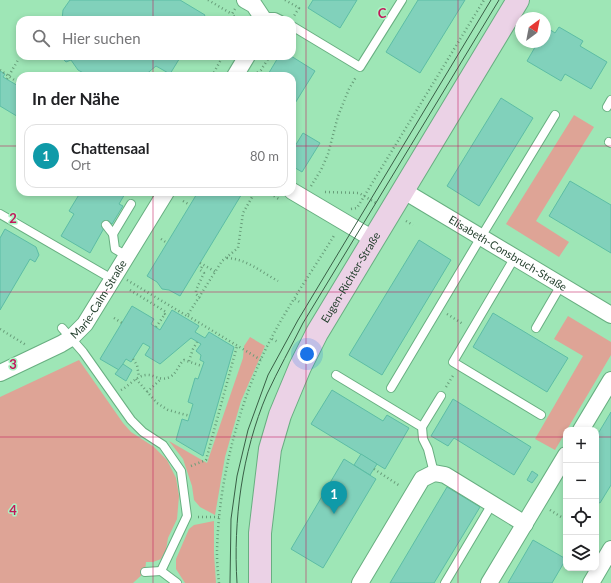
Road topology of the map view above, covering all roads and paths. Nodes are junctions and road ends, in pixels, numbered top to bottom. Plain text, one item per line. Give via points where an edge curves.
1 (208, 0) edge
2 (245, 0) edge
3 (285, 0) edge
4 (402, 0) edge
5 (484, 0) edge
6 (518, 0) edge
7 (232, 14) dead end
8 (260, 16) edge
9 (294, 16) edge
10 (296, 28) edge
11 (18, 60) dead end
12 (221, 60) edge
13 (245, 60) edge
14 (267, 60) edge
15 (0, 70) edge
16 (214, 72) edge
17 (237, 72) edge
18 (258, 72) edge
19 (4, 76) dead end
20 (8, 78) junction
21 (16, 83) edge
22 (352, 84) dead end
23 (555, 115) dead end
24 (305, 181) dead end
25 (318, 189) dead end
26 (302, 191) edge
27 (404, 191) junction
28 (324, 192) dead end
29 (164, 196) edge
30 (253, 196) edge
31 (364, 196) junction
32 (184, 202) dead end
33 (131, 204) dead end
34 (190, 205) dead end
35 (391, 212) junction
36 (0, 214) edge
37 (342, 221) junction
38 (106, 225) dead end
39 (413, 225) dead end
40 (113, 234) junction
41 (481, 237) junction
42 (161, 239) dead end
43 (374, 239) junction
44 (167, 243) dead end
45 (127, 256) junction
46 (515, 257) junction
47 (226, 258) junction
48 (216, 272) junction
49 (112, 279) junction
50 (278, 281) dead end
51 (134, 284) dead end
52 (561, 285) junction
53 (130, 290) dead end
54 (200, 298) junction
55 (295, 299) junction
56 (301, 303) dead end
57 (165, 314) junction
58 (611, 315) edge
59 (168, 316) dead end
60 (188, 316) junction
61 (114, 318) dead end
62 (454, 318) dead end
63 (457, 320) dead end
64 (122, 322) dead end
65 (156, 327) dead end
66 (536, 328) dead end
67 (0, 329) edge
68 (67, 333) junction
69 (272, 339) junction
70 (197, 342) dead end
71 (278, 342) dead end
72 (238, 346) junction
73 (30, 348) dead end
74 (133, 359) dead end
75 (261, 360) junction
76 (189, 361) junction
77 (202, 366) dead end
78 (459, 366) junction
79 (0, 373) edge
80 (336, 375) dead end
81 (138, 378) junction
82 (160, 380) junction
83 (611, 380) edge
84 (391, 388) dead end
85 (111, 392) junction
86 (147, 392) junction
87 (441, 396) joint
88 (541, 415) dead end
89 (190, 416) dead end
90 (212, 424) dead end
91 (215, 426) junction
92 (422, 427) junction
93 (583, 427) edge
94 (563, 461) edge
95 (374, 470) dead end
96 (181, 471) junction
97 (434, 473) junction
98 (396, 484) dead end
99 (538, 503) junction
100 (492, 504) junction
101 (187, 516) junction
102 (219, 517) junction
103 (563, 518) edge
104 (525, 524) junction
105 (611, 549) edge
106 (161, 571) junction
107 (145, 572) dead end
108 (176, 583) edge
109 (219, 583) edge
110 (260, 583) edge
111 (360, 583) edge
112 (445, 583) edge
113 (489, 583) edge
114 (590, 583) edge

1 - 7 path
2 - 8 street via 254,5
3 - 9 path via 299,8
4 - 10 lane via 360,67
5 - 31 path
6 - 27 main road, Eugen-Richter-Straße
11 - 20 path
12 - 16 path
13 - 17 street
14 - 18 path
15 - 20 path
19 - 20 path
20 - 21 path
22 - 26 path via 338,116 321,170
23 - 41 lane
24 - 26 path
25 - 26 path
26 - 37 street
27 - 35 main road, Eugen-Richter-Straße
27 - 41 street, Elisabeth-Consbruch-Straße
28 - 31 path via 359,193
29 - 45 street, Marie-Calm-Straße
30 - 47 path via 243,213 238,248
31 - 35 path
31 - 37 path via 357,208 350,209
32 - 34 path
33 - 40 lane
35 - 39 path
35 - 43 main road, Eugen-Richter-Straße
36 - 49 lane
37 - 43 street
37 - 55 path
38 - 40 lane
40 - 45 lane via 115,249
41 - 46 street, Elisabeth-Consbruch-Straße
41 - 84 lane
42 - 44 path
43 - 110 main road, Eugen-Richter-Straße via 317,333 280,415 270,449 266,481 260,533
45 - 49 street, Marie-Calm-Straße
46 - 52 street, Elisabeth-Consbruch-Straße
46 - 78 lane via 453,362
47 - 48 path
47 - 50 path via 237,258 253,265
48 - 54 path
48 - 54 path via 202,264 200,270 204,273 196,290
49 - 68 street, Marie-Calm-Straße via 85,324
51 - 60 path
52 - 58 street, Elisabeth-Consbruch-Straße
52 - 66 lane
53 - 57 path via 166,312
54 - 60 path
55 - 56 path
55 - 69 path
57 - 59 path
57 - 65 path
60 - 72 path
61 - 64 path
62 - 63 path
67 - 73 path
68 - 79 street, Marie-Calm-Straße via 61,344
68 - 85 lane
69 - 71 path
69 - 75 path
70 - 76 path
72 - 75 path
72 - 91 path via 228,373
74 - 81 path via 137,365
75 - 102 path via 244,403 228,457
76 - 77 path
76 - 82 path via 184,360 175,374
78 - 87 path
78 - 88 lane
80 - 92 lane
81 - 82 path via 146,375
81 - 85 path via 123,389
81 - 86 path
82 - 86 path
83 - 93 street
85 - 96 lane via 131,420 143,432 163,445
86 - 89 path via 168,410
87 - 92 lane
90 - 91 path
91 - 96 path via 206,460
92 - 97 lane via 423,439
94 - 99 street
95 - 98 path
96 - 101 lane
97 - 100 street via 445,475
97 - 111 street via 422,479
99 - 103 path
99 - 104 street
100 - 104 street
100 - 112 lane
101 - 102 path
101 - 106 lane
102 - 109 path
104 - 113 street
105 - 114 street
106 - 107 lane
106 - 108 lane

